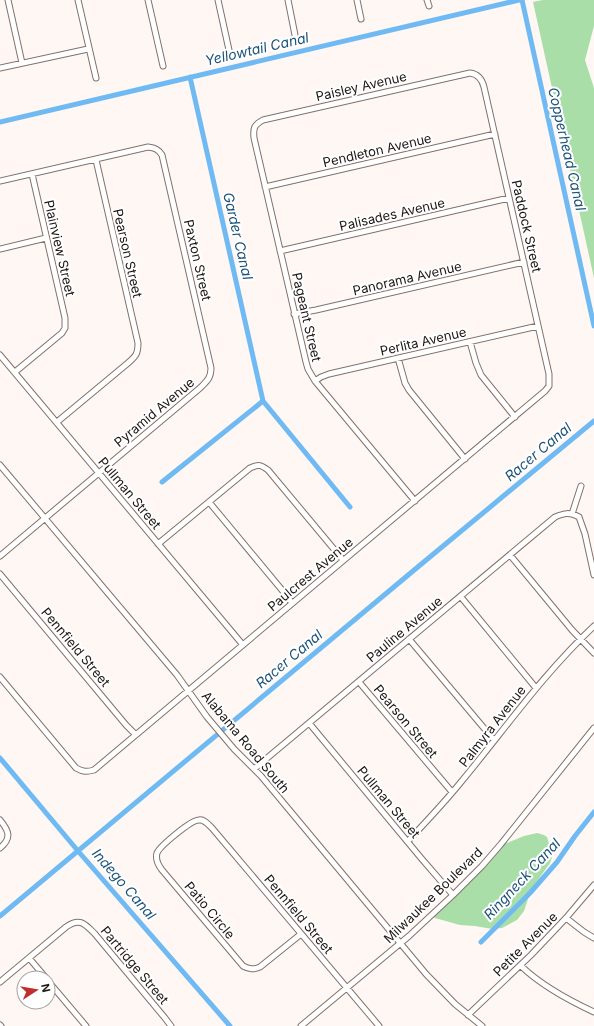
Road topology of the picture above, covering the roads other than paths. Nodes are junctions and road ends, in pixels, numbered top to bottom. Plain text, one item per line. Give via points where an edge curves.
1 (8, 0) edge
2 (78, 0) edge
3 (148, 0) edge
4 (218, 0) edge
5 (288, 0) edge
6 (357, 0) edge
7 (427, 0) edge
8 (428, 6) dead end
9 (361, 19) dead end
10 (295, 35) dead end
11 (88, 48) junction
12 (229, 50) dead end
13 (22, 63) junction
14 (163, 66) dead end
15 (0, 68) edge
16 (475, 74) joint
17 (96, 78) dead end
18 (254, 127) joint
19 (494, 134) junction
20 (96, 160) junction
21 (32, 174) junction
22 (0, 182) edge
23 (265, 187) junction
24 (509, 198) junction
25 (46, 238) junction
26 (0, 249) edge
27 (280, 251) junction
28 (524, 262) junction
29 (294, 314) junction
30 (538, 326) junction
31 (470, 342) junction
32 (0, 355) edge
33 (398, 358) junction
34 (15, 372) junction
35 (211, 376) joint
36 (315, 381) junction
37 (549, 386) joint
38 (515, 417) junction
39 (57, 422) junction
40 (465, 459) junction
41 (0, 465) edge
42 (99, 473) junction
43 (581, 486) dead end
44 (415, 501) junction
45 (209, 502) junction
46 (572, 514) junction
47 (44, 518) junction
48 (158, 544) junction
49 (510, 555) junction
50 (0, 556) edge
51 (343, 560) junction
52 (0, 574) edge
53 (594, 575) edge
54 (461, 597) junction
55 (292, 603) junction
56 (594, 626) edge
57 (409, 639) junction
58 (580, 639) junction
59 (243, 645) junction
60 (594, 653) edge
61 (0, 676) edge
62 (359, 682) junction
63 (536, 688) junction
64 (188, 691) junction
65 (309, 723) junction
66 (594, 728) edge
67 (135, 734) junction
68 (494, 740) junction
69 (254, 769) junction
70 (452, 792) junction
71 (0, 820) edge
72 (199, 820) joint
73 (408, 841) junction
74 (0, 848) edge
75 (594, 885) edge
76 (453, 895) junction
77 (566, 918) junction
78 (301, 934) junction
79 (594, 938) edge
80 (400, 943) junction
81 (29, 958) junction
82 (521, 966) junction
83 (39, 970) edge
84 (0, 982) edge
85 (347, 988) junction
86 (56, 990) edge
87 (594, 1012) edge
88 (468, 1015) junction
89 (86, 1026) edge
90 (171, 1026) edge
91 (301, 1026) edge
92 (379, 1026) edge
93 (482, 1026) edge

1 - 13 street
2 - 11 street
3 - 14 street
4 - 12 street
5 - 10 street
6 - 9 street
7 - 8 street
11 - 13 street
11 - 17 street
13 - 15 street
16 - 18 street, Paisley Avenue via 464,74 263,120
16 - 19 street, Paddock Street via 482,81
18 - 23 street, Pageant Street
19 - 23 street, Pendleton Avenue
19 - 24 street, Paddock Street
20 - 21 street
20 - 35 street, Paxton Street via 148,148 159,150 162,155
20 - 39 street, Pearson Street via 138,351 128,363
21 - 22 street
21 - 25 street, Plainview Street
23 - 27 street, Pageant Street
24 - 27 street, Palisades Avenue
24 - 28 street, Paddock Street
25 - 26 street
25 - 34 street, Plainview Street via 65,318 65,328
27 - 29 street, Pageant Street
28 - 29 street, Panorama Avenue
28 - 30 street, Paddock Street
29 - 36 street, Pageant Street via 308,369
30 - 31 street, Perlita Avenue
30 - 37 street, Paddock Street via 549,374
31 - 33 street, Perlita Avenue
31 - 38 street via 481,375
32 - 34 street, Pullman Street
33 - 36 street, Perlita Avenue via 329,374
33 - 40 street via 409,390
34 - 39 street, Pullman Street
35 - 42 street, Pyramid Avenue
36 - 44 street, Pageant Street
37 - 38 street, Paulcrest Avenue
38 - 40 street, Paulcrest Avenue
39 - 42 street, Pullman Street
40 - 44 street, Paulcrest Avenue
41 - 47 street, Alabama Road South
42 - 47 street, Pyramid Avenue
42 - 48 street, Pullman Street
43 - 46 street
44 - 51 street, Paulcrest Avenue
45 - 48 street
45 - 51 street via 250,468 261,465 268,470
45 - 55 street
46 - 49 street, Pauline Avenue via 556,517
46 - 53 street via 579,517
47 - 50 street, Pyramid Avenue
47 - 64 street, Alabama Road South
48 - 59 street, Pullman Street
49 - 54 street, Pauline Avenue
49 - 58 street
51 - 55 street, Paulcrest Avenue
52 - 67 street, Pennfield Street
54 - 57 street, Pauline Avenue
54 - 63 street
55 - 59 street, Paulcrest Avenue
56 - 58 street, Palmyra Avenue
57 - 62 street, Pauline Avenue
57 - 68 street
58 - 60 street
58 - 63 street, Palmyra Avenue
59 - 64 street, Paulcrest Avenue
61 - 67 street, Paulcrest Avenue via 76,768 82,771 94,770
62 - 65 street, Pauline Avenue
62 - 70 street, Pearson Street
63 - 68 street, Palmyra Avenue
64 - 67 street, Paulcrest Avenue
64 - 69 street, Alabama Road South via 234,749
65 - 69 street, Pauline Avenue
65 - 73 street, Pullman Street
66 - 76 street, Milwaukee Boulevard via 505,839
68 - 70 street, Palmyra Avenue
69 - 80 street, Alabama Road South
70 - 73 street, Palmyra Avenue
71 - 74 street via 8,836
72 - 78 street, Pennfield Street via 204,820 212,828
72 - 78 street, Patio Circle via 186,825 161,848 156,859 162,870 243,966 254,970 260,967
73 - 76 street, Pullman Street
75 - 77 street, Petite Avenue
76 - 80 street, Milwaukee Boulevard
77 - 79 street
77 - 82 street, Petite Avenue
78 - 85 street, Pennfield Street
80 - 85 street, Milwaukee Boulevard
80 - 88 street, Alabama Road South via 438,987
81 - 83 street
81 - 84 street
81 - 90 street, Partridge Street via 71,923 86,924
82 - 87 street via 551,989
82 - 88 street, Petite Avenue
85 - 91 street, Milwaukee Boulevard
85 - 92 street, Pennfield Street
86 - 89 street
88 - 93 street, Alabama Road South

